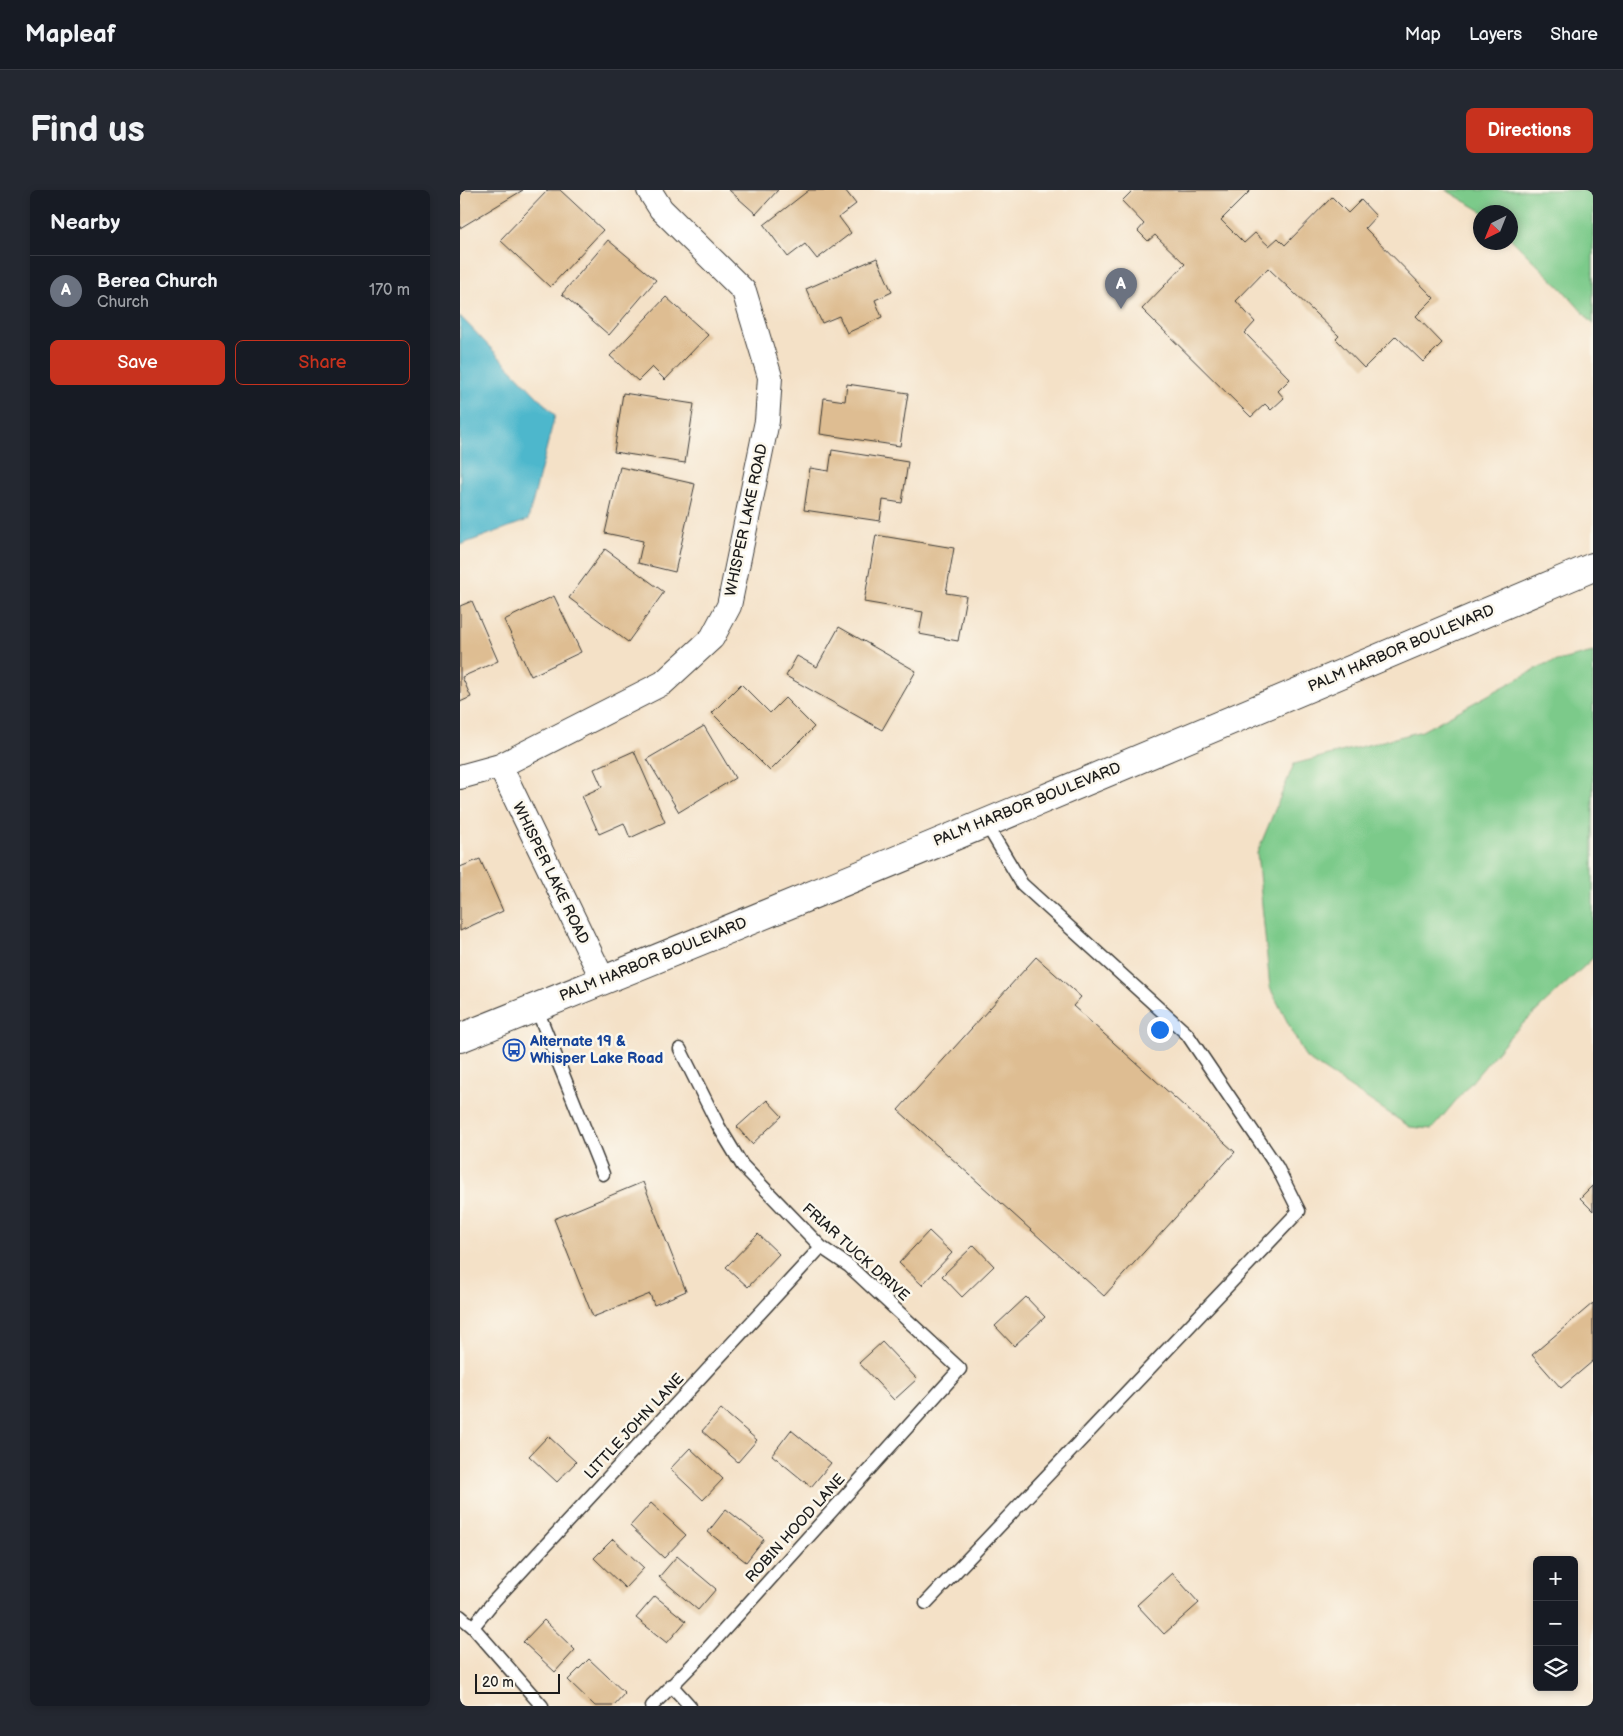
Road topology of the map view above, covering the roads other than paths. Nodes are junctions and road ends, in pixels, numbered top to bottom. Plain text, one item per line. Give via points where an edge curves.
1 (649, 190) edge
2 (1593, 567) edge
3 (500, 766) junction
4 (460, 777) edge
5 (985, 822) junction
6 (603, 980) junction
7 (536, 1007) junction
8 (460, 1038) edge
9 (680, 1049) dead end
10 (603, 1174) dead end
11 (821, 1247) junction
12 (960, 1369) joint
13 (926, 1603) dead end
14 (460, 1616) edge
15 (472, 1627) junction
16 (671, 1685) junction
17 (542, 1706) edge
18 (652, 1706) edge
19 (690, 1706) edge

1 - 3 street, WHISPER LAKE ROAD via 661,209 744,291 770,377 767,421 729,606 712,638 663,683
2 - 5 main road, PALM HARBOR BOULEVARD
3 - 4 street, WHISPER LAKE ROAD
3 - 6 street, WHISPER LAKE ROAD
5 - 6 main road, PALM HARBOR BOULEVARD
5 - 13 lane via 1022,884 1187,1034 1277,1167 1299,1211
6 - 7 main road, PALM HARBOR BOULEVARD
7 - 8 main road, PALM HARBOR BOULEVARD
7 - 10 lane
9 - 11 lane, FRIAR TUCK DRIVE via 742,1165
11 - 12 lane, FRIAR TUCK DRIVE via 849,1266
11 - 15 lane, LITTLE JOHN LANE
12 - 16 lane, ROBIN HOOD LANE via 706,1651
14 - 15 lane
15 - 17 lane
16 - 18 lane, ROBIN HOOD LANE
16 - 19 lane

